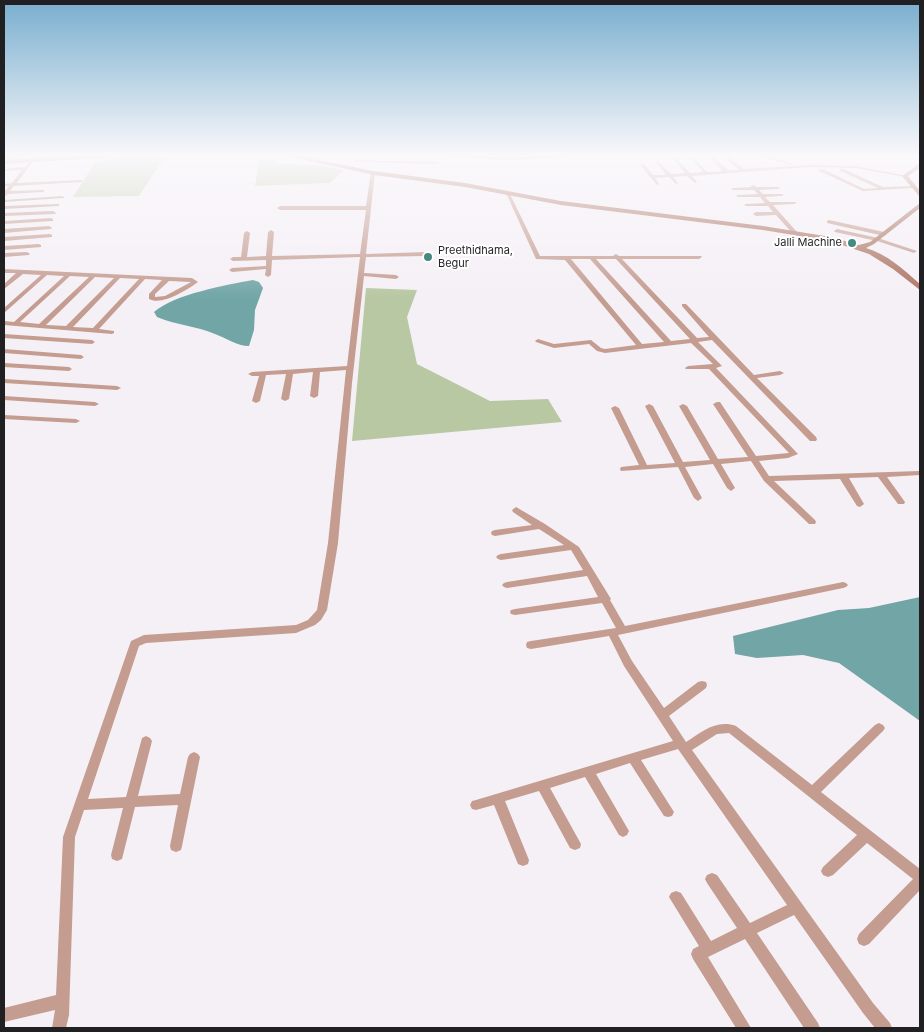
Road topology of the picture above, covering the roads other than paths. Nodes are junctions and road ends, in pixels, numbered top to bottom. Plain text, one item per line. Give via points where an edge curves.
1 (369, 203) edge
2 (512, 203) edge
3 (562, 203) edge
4 (790, 203) edge
5 (769, 204) junction
6 (57, 205) dead end
7 (746, 205) dead end
8 (920, 205) edge
9 (4, 208) edge
10 (280, 208) dead end
11 (368, 208) junction
12 (53, 213) dead end
13 (777, 213) junction
14 (756, 214) dead end
15 (4, 215) edge
16 (51, 220) dead end
17 (829, 222) dead end
18 (4, 223) edge
19 (49, 228) dead end
20 (4, 231) edge
21 (837, 231) dead end
22 (271, 232) dead end
23 (247, 233) dead end
24 (795, 233) junction
25 (884, 234) junction
26 (50, 236) dead end
27 (4, 239) edge
28 (876, 240) junction
29 (39, 246) dead end
30 (861, 247) junction
31 (4, 248) edge
32 (914, 251) dead end
33 (27, 254) dead end
34 (426, 254) dead end
35 (4, 255) edge
36 (363, 256) junction
37 (616, 256) junction
38 (269, 257) junction
39 (566, 257) junction
40 (590, 257) junction
41 (699, 257) dead end
42 (244, 258) junction
43 (233, 259) dead end
44 (269, 268) junction
45 (232, 270) dead end
46 (4, 271) edge
47 (21, 272) junction
48 (45, 274) junction
49 (361, 274) junction
50 (68, 275) junction
51 (268, 275) dead end
52 (92, 277) junction
53 (396, 277) dead end
54 (117, 278) junction
55 (142, 279) junction
56 (166, 280) junction
57 (4, 287) edge
58 (920, 288) edge
59 (684, 305) dead end
60 (4, 311) edge
61 (4, 323) edge
62 (16, 323) junction
63 (40, 327) junction
64 (68, 328) junction
65 (95, 330) junction
66 (112, 332) dead end
67 (4, 336) edge
68 (714, 338) junction
69 (694, 340) junction
70 (538, 341) dead end
71 (92, 342) dead end
72 (669, 344) junction
73 (641, 347) junction
74 (4, 351) edge
75 (81, 356) dead end
76 (4, 365) edge
77 (710, 367) junction
78 (350, 368) junction
79 (688, 368) dead end
80 (69, 369) dead end
81 (317, 370) junction
82 (290, 372) junction
83 (780, 373) dead end
84 (252, 374) dead end
85 (263, 374) junction
86 (752, 377) junction
87 (4, 381) edge
88 (118, 388) dead end
89 (314, 396) dead end
90 (4, 398) edge
91 (285, 399) dead end
92 (256, 401) dead end
93 (95, 404) dead end
94 (717, 404) dead end
95 (649, 406) dead end
96 (683, 406) dead end
97 (616, 408) dead end
98 (4, 416) edge
99 (76, 421) dead end
100 (814, 439) dead end
101 (753, 459) junction
102 (716, 462) junction
103 (681, 464) junction
104 (644, 467) junction
105 (624, 469) dead end
106 (920, 473) edge
107 (881, 475) junction
108 (842, 476) junction
109 (766, 478) junction
110 (731, 488) dead end
111 (698, 498) dead end
112 (901, 502) dead end
113 (860, 504) dead end
114 (516, 510) dead end
115 (812, 522) dead end
116 (542, 526) junction
117 (495, 533) dead end
118 (573, 547) junction
119 (501, 557) dead end
120 (590, 572) junction
121 (507, 584) dead end
122 (843, 585) dead end
123 (606, 599) junction
124 (515, 612) dead end
125 (617, 632) junction
126 (531, 645) dead end
127 (702, 685) dead end
128 (663, 715) junction
129 (878, 728) dead end
130 (146, 741) dead end
131 (682, 746) junction
132 (194, 757) dead end
133 (632, 758) junction
134 (588, 771) junction
135 (542, 785) junction
136 (813, 792) junction
137 (185, 799) junction
138 (498, 799) junction
139 (131, 802) junction
140 (80, 805) junction
141 (476, 805) dead end
142 (668, 812) dead end
143 (623, 830) dead end
144 (866, 834) junction
145 (575, 844) dead end
146 (176, 846) dead end
147 (118, 855) dead end
148 (523, 860) dead end
149 (828, 871) dead end
150 (920, 877) edge
151 (712, 879) dead end
152 (920, 881) edge
153 (676, 897) dead end
154 (797, 907) junction
155 (747, 931) junction
156 (864, 938) dead end
157 (708, 949) junction
158 (61, 1000) junction
159 (4, 1015) edge
160 (59, 1028) edge
161 (744, 1028) edge
162 (813, 1028) edge
163 (885, 1028) edge

1 - 11 street
2 - 39 street via 536,257
3 - 24 main road
4 - 5 street
5 - 7 street
5 - 13 street
6 - 9 street
8 - 25 main road
10 - 11 street
11 - 36 street
12 - 15 street
13 - 14 street
13 - 24 street
16 - 18 street
17 - 25 street
19 - 20 street
21 - 28 street
22 - 38 street
23 - 42 street
24 - 30 main road
25 - 28 main road
26 - 27 street
28 - 30 main road
28 - 32 street
29 - 31 street
30 - 58 main road via 896,267
33 - 35 street
34 - 36 street
36 - 38 street
36 - 49 street
37 - 40 street
37 - 41 street
37 - 69 street
38 - 42 street
38 - 44 street
39 - 40 street
39 - 73 street
40 - 72 street
42 - 43 street
44 - 45 street
44 - 51 street
46 - 47 street
47 - 48 street
47 - 57 street
48 - 50 street
48 - 60 street
49 - 53 street
49 - 78 street
50 - 52 street
50 - 62 street
52 - 54 street
52 - 63 street
54 - 55 street
54 - 64 street
55 - 56 street
55 - 65 street
56 - 56 street via 192,280 195,282 166,298 152,299 152,294
59 - 68 street
61 - 62 street
62 - 63 street
63 - 64 street
64 - 65 street
65 - 66 street
67 - 71 street
68 - 69 street
68 - 86 street
69 - 72 street
69 - 77 street via 719,366
70 - 73 street via 554,346 591,342 605,351
72 - 73 street
74 - 75 street
76 - 80 street
77 - 79 street
77 - 101 street via 794,454
78 - 81 street
78 - 140 street via 333,543 318,618 308,626 296,629 144,639 135,644
81 - 82 street
81 - 89 street
82 - 85 street
82 - 91 street
83 - 86 street
84 - 85 street
85 - 92 street
86 - 100 street
87 - 88 street
90 - 93 street
94 - 101 street
95 - 103 street
96 - 102 street
97 - 104 street
98 - 99 street
101 - 102 street
101 - 109 street
102 - 103 street
102 - 110 street
103 - 104 street
103 - 111 street
104 - 105 street
106 - 107 street
107 - 108 street
107 - 112 street
108 - 109 street
108 - 113 street
109 - 115 street
114 - 116 street
116 - 117 street
116 - 118 street
118 - 119 street
118 - 120 street
120 - 121 street
120 - 123 street
122 - 125 street
123 - 124 street
123 - 125 street
125 - 126 street
125 - 128 street via 628,664
127 - 128 street
128 - 131 street
129 - 136 street
130 - 139 street
131 - 133 street
131 - 136 street via 696,743 716,728 732,729
131 - 154 street
132 - 137 street
133 - 134 street
133 - 142 street
134 - 135 street
134 - 143 street
135 - 138 street
135 - 145 street
136 - 144 street
137 - 139 street
137 - 146 street
138 - 141 street
138 - 148 street
139 - 140 street
139 - 147 street
140 - 158 street via 69,837
144 - 149 street
144 - 150 street
151 - 155 street
152 - 156 street
153 - 157 street
154 - 155 street
154 - 163 street
155 - 157 street
155 - 162 street
157 - 161 street via 698,954
158 - 159 street
158 - 160 street

